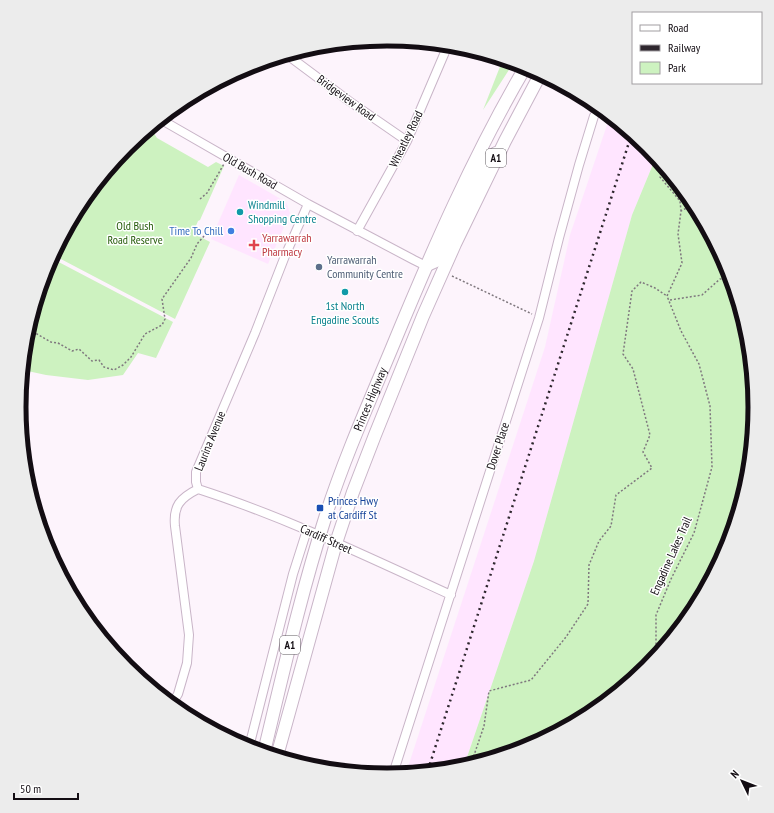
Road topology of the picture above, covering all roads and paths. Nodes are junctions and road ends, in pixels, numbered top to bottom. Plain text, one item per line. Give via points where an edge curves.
1 (445, 50) edge
2 (292, 59) edge
3 (523, 72) edge
4 (538, 79) edge
5 (594, 116) dead end
6 (165, 122) edge
7 (407, 141) junction
8 (500, 150) junction
9 (224, 164) dead end
10 (661, 172) edge
11 (200, 199) dead end
12 (308, 204) junction
13 (688, 208) edge
14 (681, 212) junction
15 (357, 231) junction
16 (205, 235) dead end
17 (426, 266) junction
18 (449, 274) dead end
19 (725, 279) edge
20 (667, 296) junction
21 (669, 300) junction
22 (428, 305) junction
23 (539, 318) junction
24 (34, 333) edge
25 (198, 489) junction
26 (307, 530) junction
27 (320, 535) junction
28 (336, 543) junction
29 (451, 595) junction
30 (656, 647) edge
31 (175, 699) edge
32 (251, 741) edge
33 (265, 746) edge
34 (279, 750) edge
35 (473, 757) edge
36 (396, 768) edge

1 - 7 street, Wheatley Road
2 - 7 street, Bridgeview Road
3 - 17 highway, Princes Highway / A1 via 490,131
4 - 8 highway, Princes Highway / A1
5 - 23 street, Dover Place
6 - 12 street, Old Bush Road
7 - 15 street, Wheatley Road
8 - 17 highway via 481,168 440,256
8 - 22 highway, Princes Highway / A1
9 - 11 path
10 - 14 path via 660,177 680,200
12 - 15 street, Old Bush Road
12 - 25 street, Laurina Avenue via 196,472
13 - 14 path
14 - 20 path via 678,234 682,263
15 - 17 street, Old Bush Road
16 - 24 path via 162,299 165,319 162,325 144,334 123,366 114,370 104,367 99,360 92,360 79,349 72,351
17 - 22 highway via 429,280
17 - 27 highway, Princes Highway / A1 via 354,438
18 - 23 path
19 - 21 path via 720,279 702,295
20 - 21 path, Engadine Lakes Trail
20 - 35 path via 641,282 632,291 623,354 633,370 650,435 643,452 652,468 616,495 611,526 599,541 589,565 588,604 566,637 531,680 489,691 484,726
21 - 30 path, Engadine Lakes Trail via 701,371 710,406 712,466 694,533 656,615
22 - 28 highway, Princes Highway / A1 via 372,442
23 - 29 street, Dover Place
25 - 26 street, Cardiff Street via 242,503
25 - 31 street, Laurina Avenue via 180,501 175,514 189,636 187,663
26 - 27 street, Cardiff Street
26 - 32 street via 293,574
27 - 28 street, Cardiff Street
27 - 33 highway, Princes Highway / A1
28 - 29 street, Cardiff Street
28 - 34 highway, Princes Highway / A1
29 - 36 street, Dover Place

